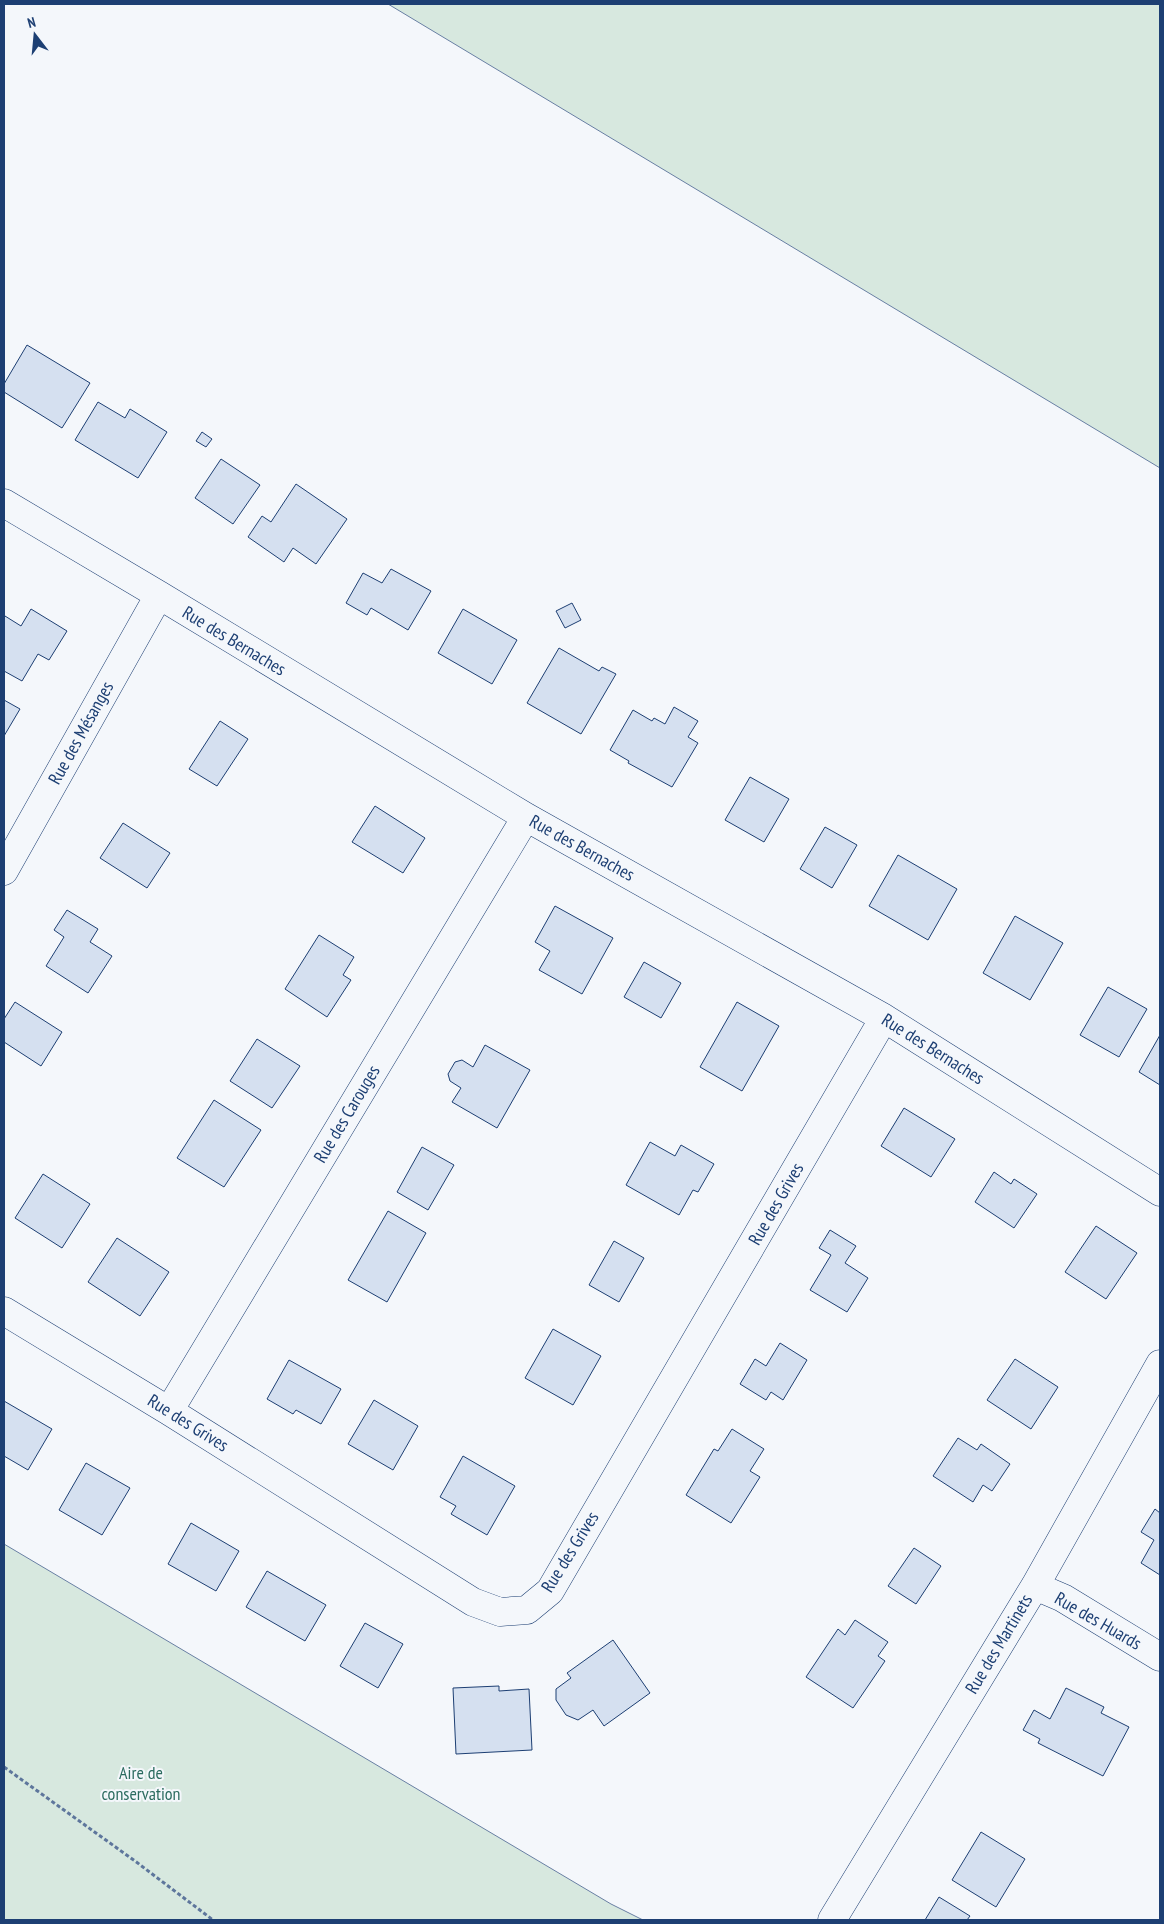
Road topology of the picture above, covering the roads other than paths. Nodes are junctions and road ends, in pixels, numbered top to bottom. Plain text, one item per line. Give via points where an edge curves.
1 (4, 504) edge
2 (159, 595) junction
3 (526, 817) junction
4 (4, 871) edge
5 (884, 1018) junction
6 (1160, 1192) edge
7 (4, 1312) edge
8 (1160, 1364) edge
9 (169, 1411) junction
10 (1035, 1586) junction
11 (1160, 1657) edge
12 (832, 1920) edge

1 - 2 street, Rue des Bernaches
2 - 3 street, Rue des Bernaches
2 - 4 street, Rue des Mésanges
3 - 5 street, Rue des Bernaches
3 - 9 street, Rue des Carouges
5 - 6 street, Rue des Bernaches
5 - 9 street, Rue des Grives via 550,1591 527,1610 500,1612 473,1602
7 - 9 street, Rue des Grives
8 - 10 street, Rue des Martinets
10 - 11 street, Rue des Huards via 1063,1598
10 - 12 street, Rue des Martinets

